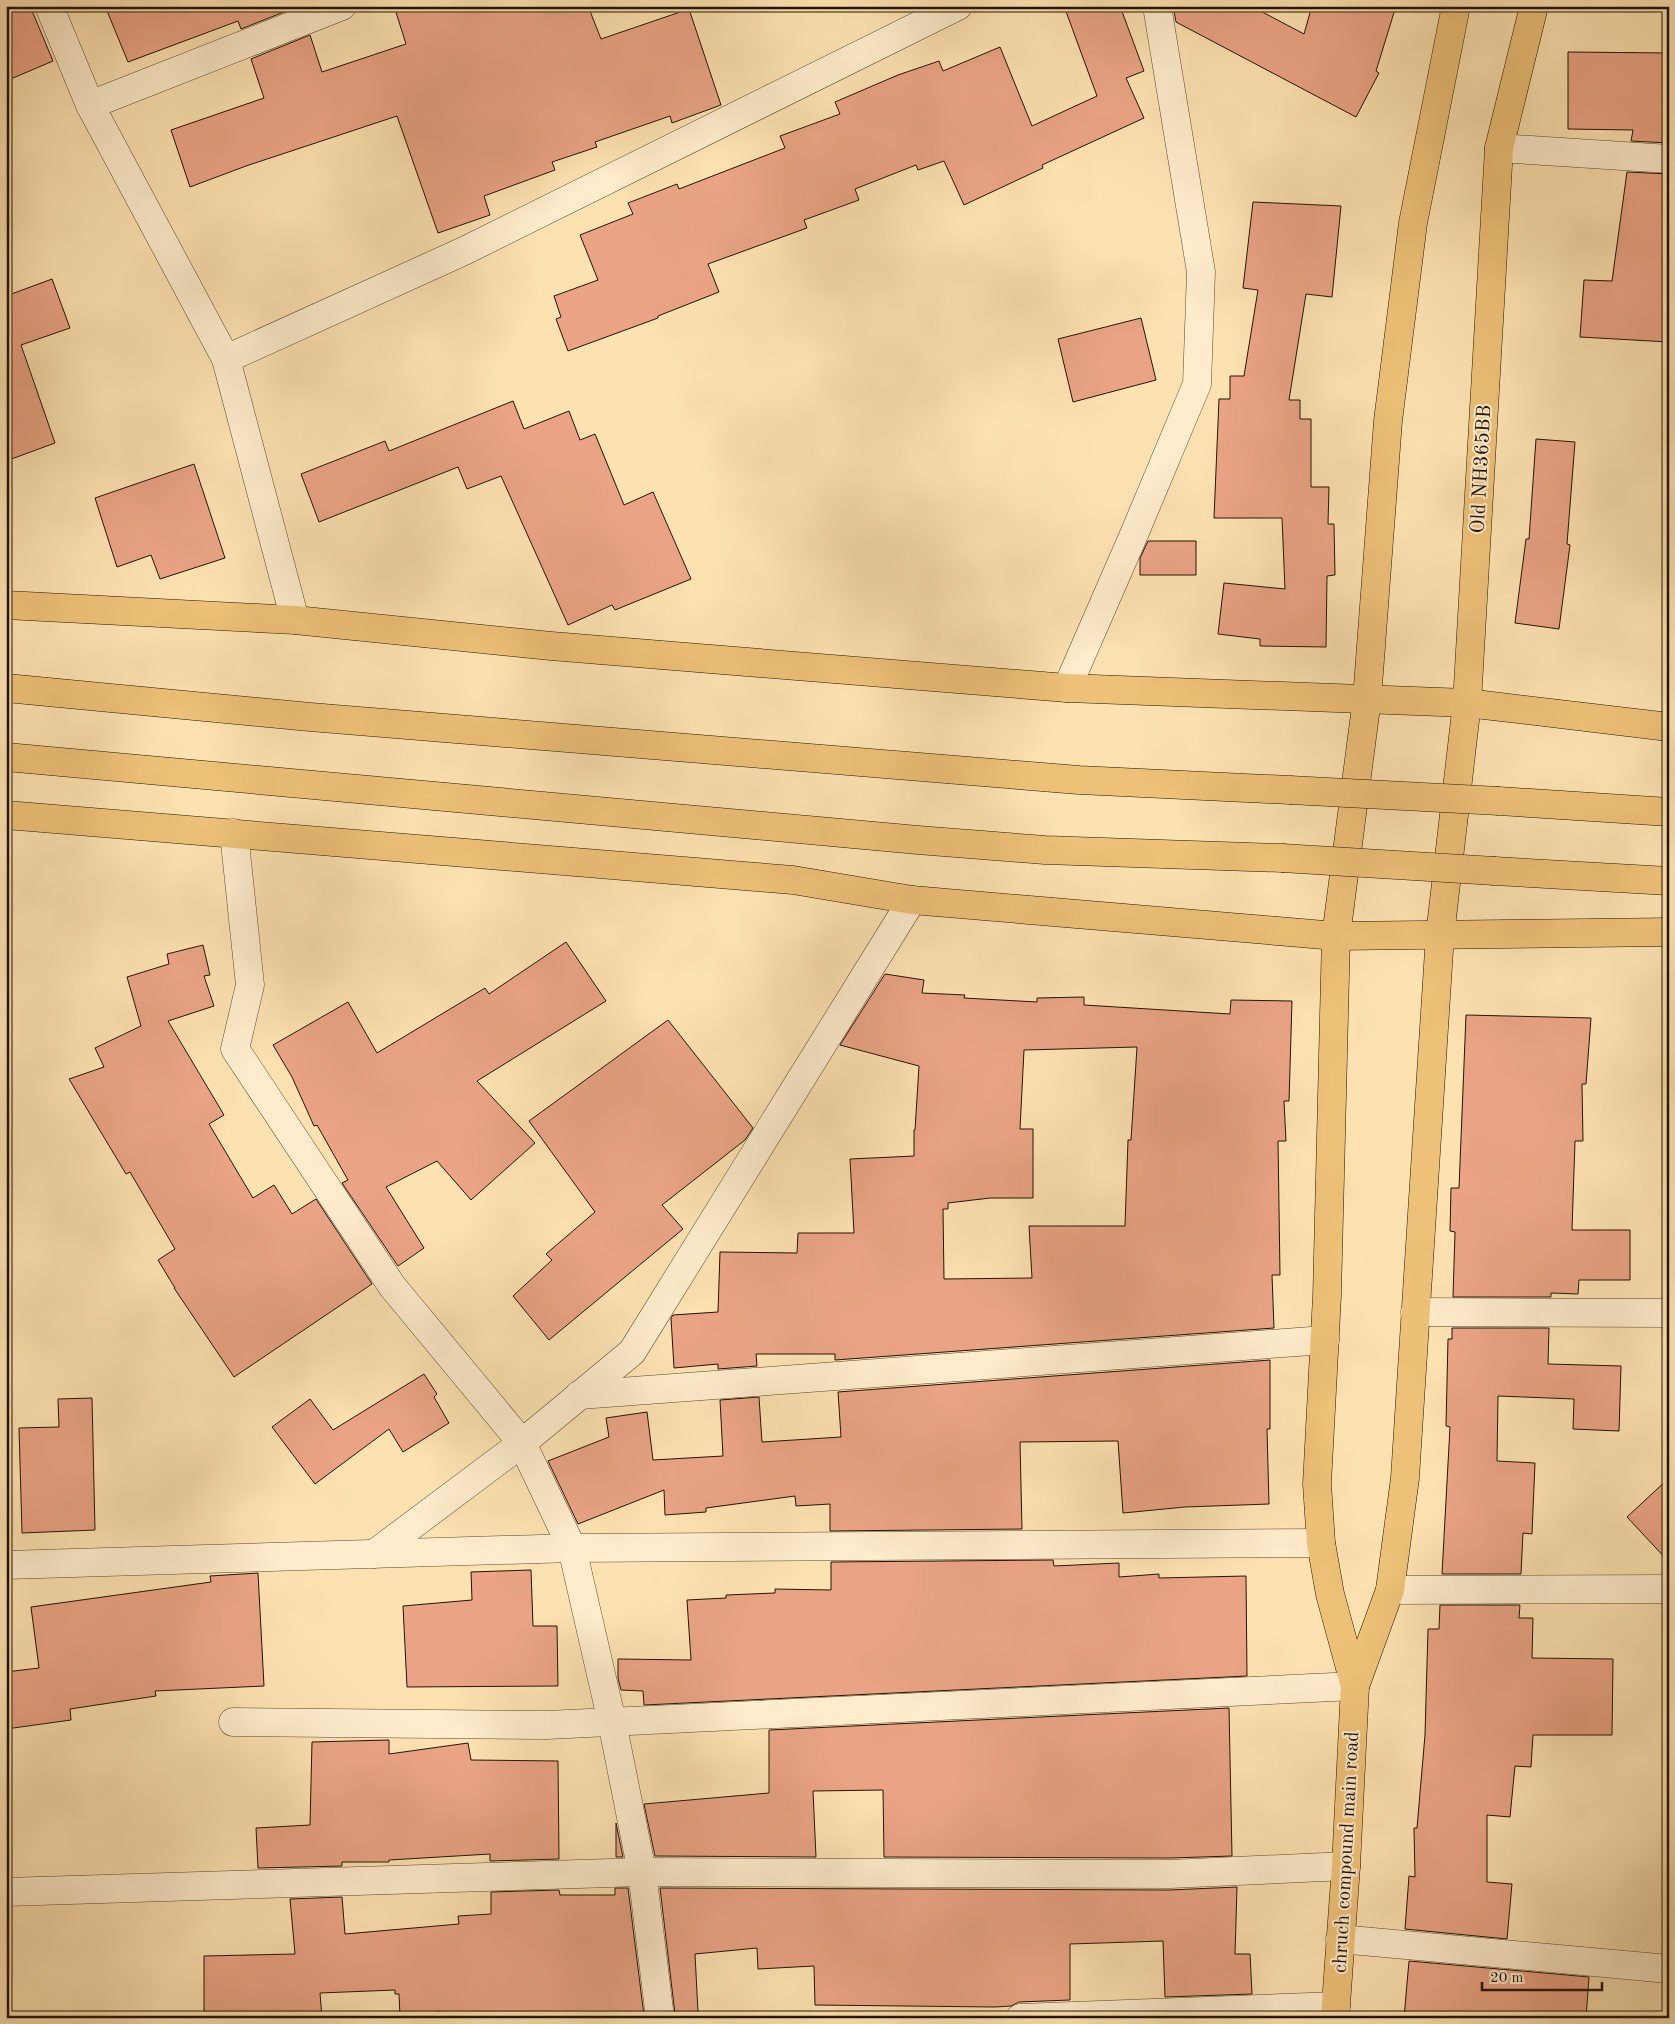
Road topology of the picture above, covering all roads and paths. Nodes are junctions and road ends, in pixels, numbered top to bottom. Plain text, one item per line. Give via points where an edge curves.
1 (49, 6) edge
2 (342, 6) edge
3 (958, 6) edge
4 (1157, 6) edge
5 (1456, 6) edge
6 (1534, 6) edge
7 (90, 105) junction
8 (1499, 148) junction
9 (1669, 159) edge
10 (226, 359) junction
11 (6, 605) edge
12 (295, 620) junction
13 (6, 688) edge
14 (1067, 688) junction
15 (1366, 699) junction
16 (1467, 703) junction
17 (1669, 727) edge
18 (6, 757) edge
19 (1669, 812) edge
20 (6, 815) edge
21 (234, 833) junction
22 (1669, 881) edge
23 (912, 900) junction
24 (1669, 932) edge
25 (1440, 934) junction
26 (1336, 936) junction
27 (1415, 1312) junction
28 (1669, 1313) edge
29 (1325, 1340) junction
30 (579, 1395) junction
31 (522, 1443) junction
32 (1320, 1543) junction
33 (572, 1548) junction
34 (374, 1554) junction
35 (6, 1565) edge
36 (1669, 1589) edge
37 (1390, 1590) junction
38 (1355, 1686) junction
39 (233, 1722) dead end
40 (612, 1722) junction
41 (1346, 1866) junction
42 (642, 1872) junction
43 (6, 1892) edge
44 (1340, 1939) junction
45 (1669, 1969) edge
46 (1335, 2012) edge
47 (660, 2018) edge
48 (1020, 2018) edge

1 - 7 street
2 - 7 street
3 - 10 street via 464,252
4 - 14 street via 1201,272 1197,384
5 - 15 main road via 1413,223 1388,421
6 - 8 main road, Old NH365BB
7 - 10 street
8 - 9 street
8 - 16 main road, Old NH365BB
10 - 12 street
11 - 12 main road
12 - 14 main road via 551,646
13 - 19 main road, bridge via 310,717 1069,779
14 - 15 main road
15 - 16 main road
15 - 26 main road
16 - 17 main road
16 - 25 main road, Old NH365BB
18 - 22 main road, bridge via 1045,850 1282,858
20 - 21 main road
21 - 23 main road via 793,880
21 - 31 street via 250,985 235,1050 392,1286
23 - 26 main road
23 - 30 street via 632,1352
24 - 25 main road
25 - 26 main road
25 - 27 main road, Old NH365BB
26 - 29 main road
27 - 28 street
27 - 37 main road, Old NH365BB via 1405,1478
29 - 30 street
29 - 32 main road via 1317,1484
30 - 31 street
31 - 33 street
31 - 34 street
32 - 33 street
32 - 38 main road
33 - 34 street
33 - 40 street
34 - 35 street
36 - 37 street
37 - 38 main road, Old NH365BB
38 - 40 street
38 - 41 main road, chruch compound main road
39 - 40 street via 547,1725
40 - 42 street
41 - 42 street via 1170,1874
41 - 44 main road, chruch compound main road
42 - 43 street
42 - 47 street
44 - 45 street
44 - 46 main road, chruch compound main road
46 - 48 street

